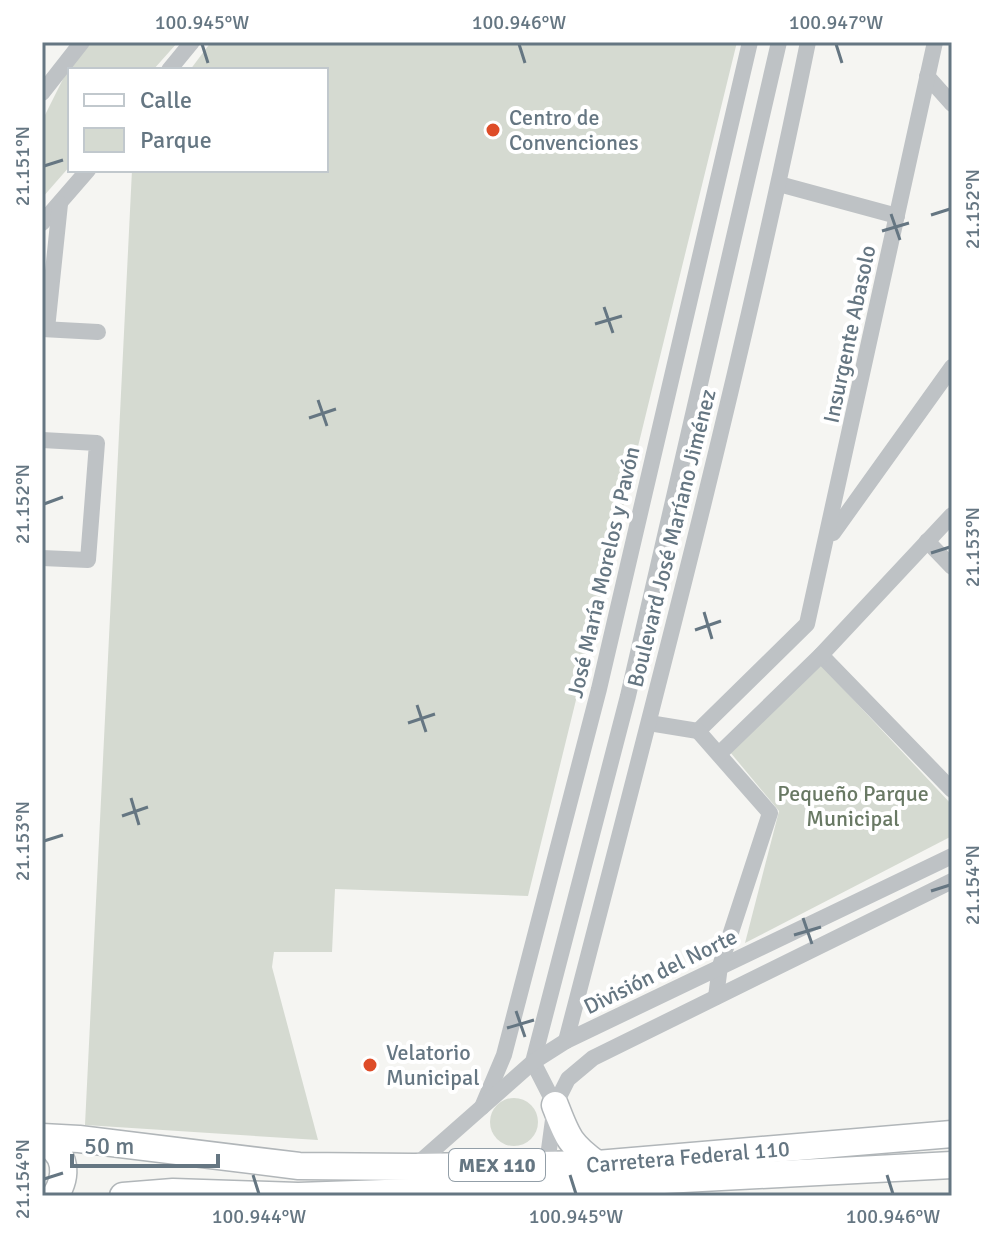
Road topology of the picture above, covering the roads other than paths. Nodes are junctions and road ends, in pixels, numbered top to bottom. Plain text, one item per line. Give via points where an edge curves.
1 (82, 42) edge
2 (192, 42) edge
3 (750, 42) edge
4 (779, 42) edge
5 (808, 42) edge
6 (935, 42) edge
7 (171, 68) edge
8 (927, 76) junction
9 (44, 86) edge
10 (952, 104) edge
11 (86, 172) edge
12 (779, 184) junction
13 (60, 204) junction
14 (897, 216) junction
15 (42, 223) edge
16 (45, 329) edge
17 (98, 332) dead end
18 (952, 367) edge
19 (42, 440) edge
20 (952, 515) edge
21 (827, 541) junction
22 (927, 541) junction
23 (42, 558) edge
24 (952, 567) edge
25 (821, 655) junction
26 (649, 723) junction
27 (698, 731) junction
28 (719, 754) junction
29 (952, 790) edge
30 (952, 856) edge
31 (952, 881) edge
32 (720, 966) junction
33 (716, 997) junction
34 (566, 1041) junction
35 (533, 1062) junction
36 (555, 1105) junction
37 (482, 1107) junction
38 (952, 1134) edge
39 (42, 1140) edge
40 (547, 1164) junction
41 (597, 1164) junction
42 (952, 1165) edge
43 (414, 1167) junction
44 (55, 1196) edge
45 (123, 1196) edge
46 (298, 1196) edge

1 - 9 street
2 - 7 street
3 - 37 street, José María Morelos y Pavón via 599,689 504,1055
4 - 35 street via 628,696
5 - 12 street, Boulevard José Maríano Jiménez
6 - 8 street, Insurgente Abasolo
8 - 10 street
8 - 14 street, Insurgente Abasolo
11 - 13 street
12 - 14 street
12 - 26 street, Boulevard José Maríano Jiménez
13 - 15 street
13 - 16 street
14 - 21 street, Insurgente Abasolo
16 - 17 street
18 - 21 street
19 - 23 street via 97,443 88,560
20 - 22 street
21 - 27 street, Insurgente Abasolo via 807,624
22 - 24 street
22 - 25 street
25 - 28 street
25 - 29 street
26 - 27 street
26 - 34 street, Boulevard José Maríano Jiménez
27 - 28 street
28 - 32 street via 770,813
30 - 32 street, División del Norte
31 - 33 street
32 - 33 street
32 - 34 street, División del Norte
33 - 36 street via 593,1058 568,1079
34 - 35 street, División del Norte
35 - 36 street
35 - 37 street, División del Norte
36 - 40 street
36 - 41 main road via 575,1149
37 - 43 street, División del Norte
38 - 41 main road, Carretera Federal 110 / MEX 110
39 - 43 main road, Carretera Federal 110 / MEX 110 via 79,1139 299,1166
39 - 44 main road, MEX 110 via 63,1160 64,1175
40 - 41 main road, Carretera Federal 110 / MEX 110
40 - 43 main road, Carretera Federal 110 / MEX 110
40 - 46 main road via 524,1179 332,1186
42 - 46 main road, Carretera Federal 110 / MEX 110
45 - 46 main road, Carretera Federal 110 / MEX 110

